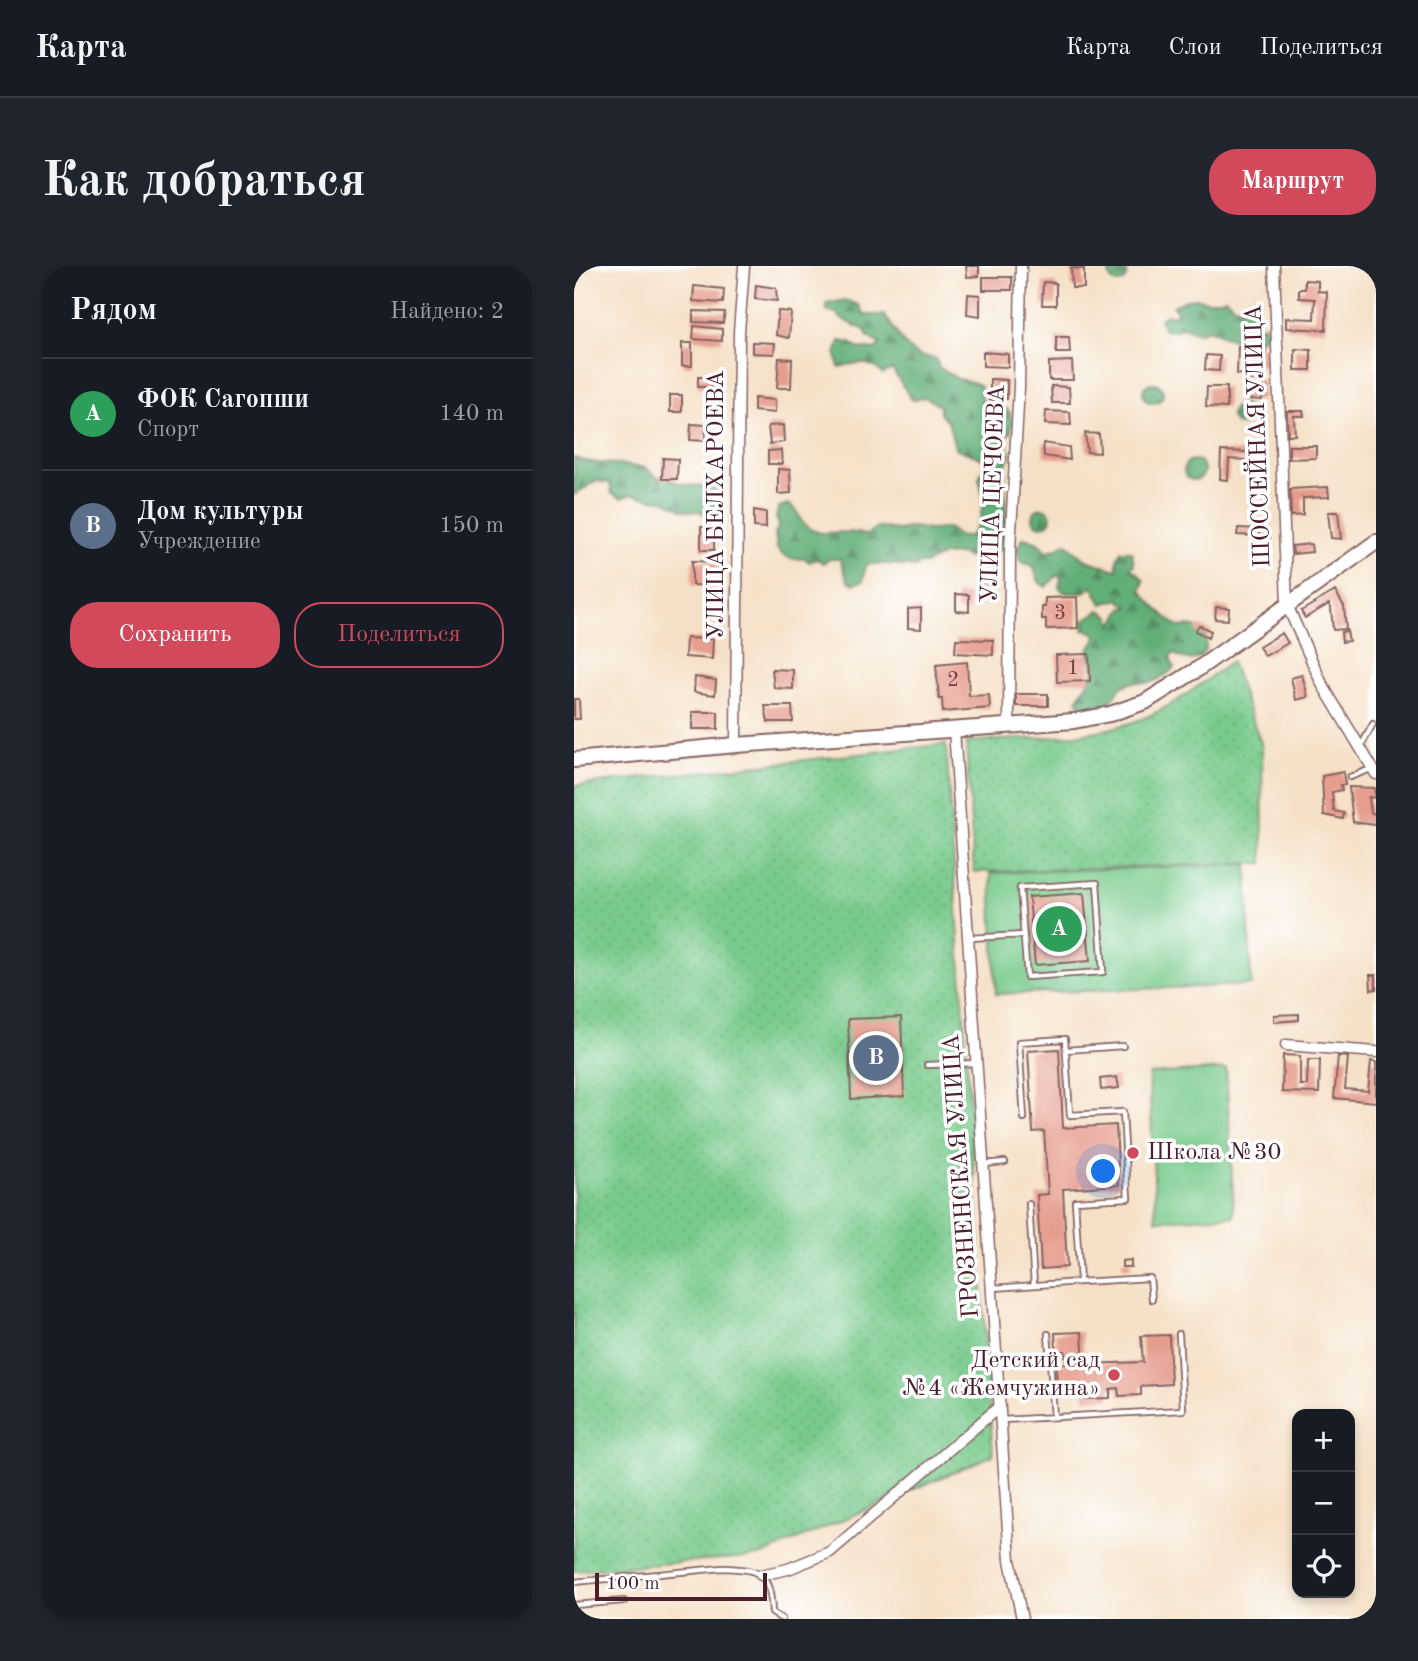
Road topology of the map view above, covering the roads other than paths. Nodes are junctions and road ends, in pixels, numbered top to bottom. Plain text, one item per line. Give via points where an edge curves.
1 (744, 266) edge
2 (1021, 266) edge
3 (1274, 266) edge
4 (1376, 542) edge
5 (1287, 605) junction
6 (1373, 724) dead end
7 (1009, 725) junction
8 (954, 729) junction
9 (736, 745) junction
10 (1360, 748) junction
11 (574, 760) edge
12 (1374, 771) edge
13 (1350, 777) dead end
14 (1024, 935) junction
15 (969, 938) junction
16 (1286, 1045) dead end
17 (1123, 1046) dead end
18 (1066, 1050) junction
19 (1376, 1052) edge
20 (978, 1063) junction
21 (927, 1065) dead end
22 (1024, 1118) dead end
23 (1005, 1163) dead end
24 (984, 1164) junction
25 (1029, 1204) dead end
26 (1080, 1282) junction
27 (1034, 1285) junction
28 (992, 1288) junction
29 (1152, 1299) dead end
30 (1048, 1334) dead end
31 (1179, 1334) dead end
32 (1000, 1406) junction
33 (1054, 1417) junction
34 (1001, 1420) junction
35 (761, 1575) junction
36 (574, 1582) edge
37 (624, 1601) dead end
38 (574, 1605) edge
39 (772, 1616) edge
40 (782, 1619) edge
41 (1022, 1619) edge

1 - 9 street, УЛИЦА БЕЛХАРОЕВА via 739,332
2 - 7 street, УЛИЦА ЦЕЧОЕВА via 1010,550
3 - 5 street, ШОССЕЙНАЯ УЛИЦА
4 - 5 street
5 - 7 street via 1145,702 1110,715
5 - 10 street via 1322,684
6 - 10 lane
7 - 8 street
8 - 9 street
8 - 15 street, ГРОЗНЕНСКАЯ УЛИЦА
9 - 11 street
10 - 12 street
12 - 13 lane
14 - 14 lane via 1020,888 1097,883 1103,972 1027,977
14 - 15 lane
15 - 20 street, ГРОЗНЕНСКАЯ УЛИЦА
16 - 19 street
17 - 18 lane
18 - 22 lane via 1065,1039 1019,1042
18 - 26 lane via 1070,1115 1123,1112 1128,1198 1075,1201
20 - 21 lane
20 - 24 street, ГРОЗНЕНСКАЯ УЛИЦА
23 - 24 lane
24 - 28 street, ГРОЗНЕНСКАЯ УЛИЦА
25 - 27 lane
26 - 27 lane
26 - 29 lane via 1150,1278
27 - 28 lane
28 - 32 street, ГРОЗНЕНСКАЯ УЛИЦА
30 - 33 lane
31 - 33 lane via 1183,1410
32 - 34 street, ГРОЗНЕНСКАЯ УЛИЦА
32 - 35 street via 830,1552
33 - 34 lane
34 - 41 street, ГРОЗНЕНСКАЯ УЛИЦА via 1010,1560
35 - 36 lane via 722,1568
35 - 39 lane via 771,1590
37 - 38 lane
39 - 40 lane

